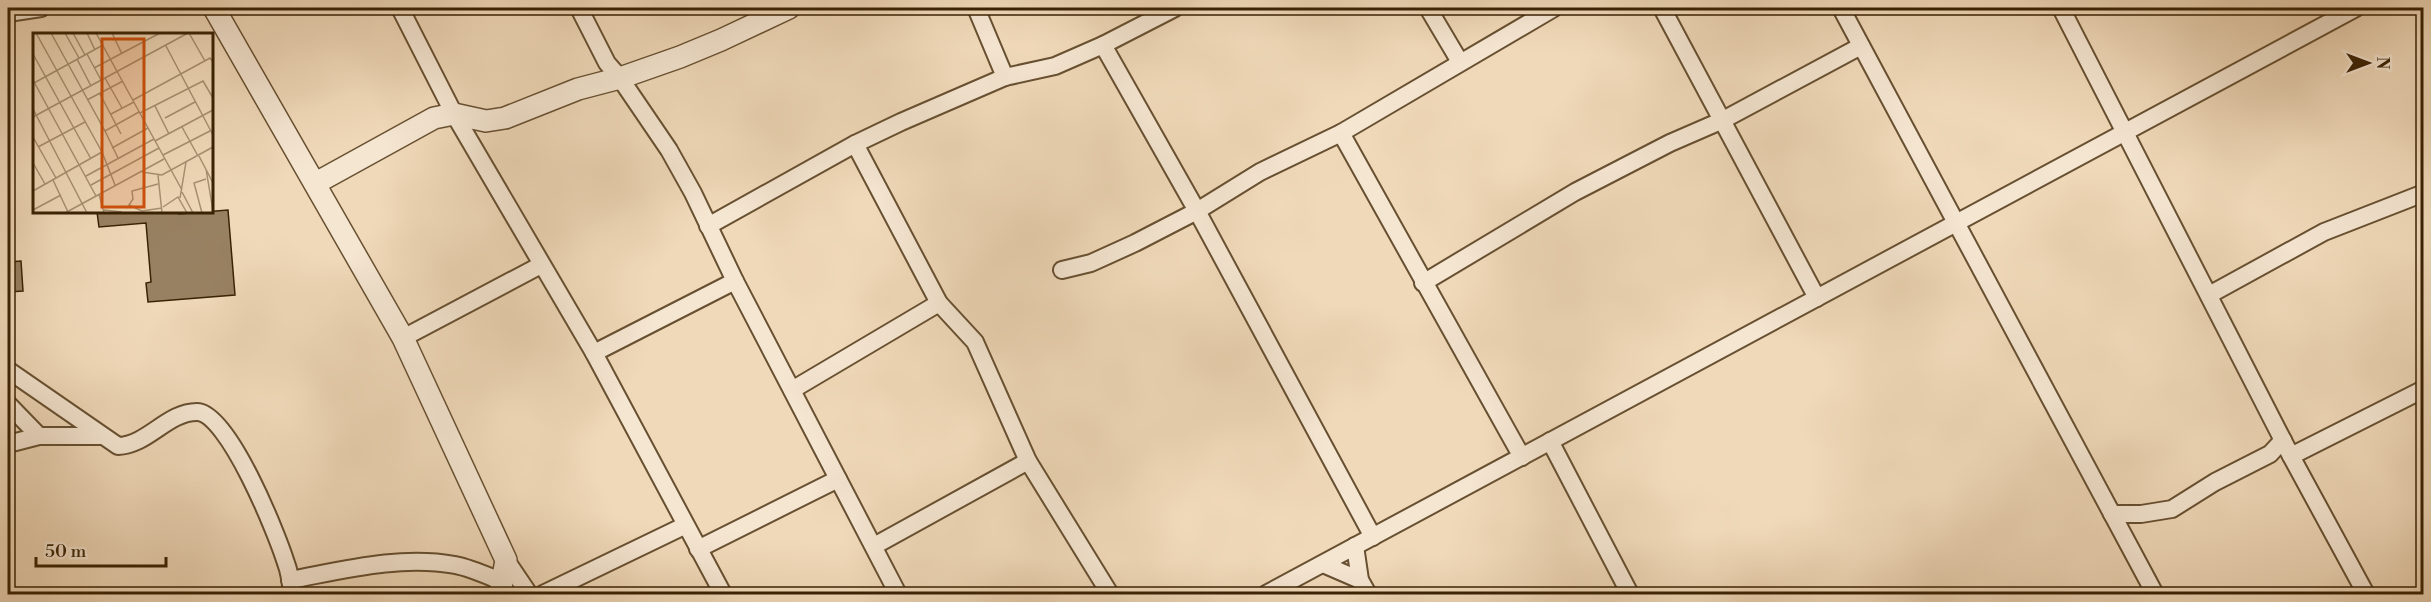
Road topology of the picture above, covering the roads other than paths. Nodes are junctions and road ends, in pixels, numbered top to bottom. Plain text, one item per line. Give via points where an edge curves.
1 (41, 8) edge
2 (214, 8) edge
3 (400, 8) edge
4 (579, 8) edge
5 (789, 8) edge
6 (976, 8) edge
7 (1175, 8) edge
8 (1428, 8) edge
9 (1554, 8) edge
10 (1662, 8) edge
11 (1840, 8) edge
12 (2061, 8) edge
13 (2356, 8) edge
14 (8, 13) edge
15 (2331, 14) edge
16 (1103, 45) junction
17 (1861, 46) junction
18 (1460, 62) junction
19 (1005, 77) junction
20 (620, 78) junction
21 (454, 114) junction
22 (1723, 120) junction
23 (1341, 133) junction
24 (2127, 133) junction
25 (855, 144) junction
26 (316, 183) junction
27 (2424, 193) edge
28 (1197, 211) junction
29 (1956, 223) junction
30 (708, 226) junction
31 (541, 265) junction
32 (1062, 270) dead end
33 (735, 281) junction
34 (1423, 283) junction
35 (2209, 295) junction
36 (1817, 298) junction
37 (939, 303) junction
38 (403, 338) junction
39 (594, 353) junction
40 (8, 370) edge
41 (27, 383) junction
42 (2424, 389) edge
43 (792, 390) junction
44 (8, 403) edge
45 (39, 436) junction
46 (100, 436) junction
47 (2283, 440) junction
48 (1550, 441) junction
49 (8, 444) edge
50 (2291, 456) junction
51 (1522, 457) junction
52 (1028, 461) junction
53 (838, 479) junction
54 (2112, 514) junction
55 (684, 526) junction
56 (1373, 537) junction
57 (874, 546) junction
58 (1355, 546) junction
59 (698, 549) junction
60 (506, 560) junction
61 (1323, 564) junction
62 (291, 587) edge
63 (1364, 587) edge
64 (502, 588) edge
65 (530, 594) edge
66 (543, 594) edge
67 (723, 594) edge
68 (898, 594) edge
69 (1110, 594) edge
70 (1266, 594) edge
71 (1630, 594) edge
72 (2155, 594) edge
73 (2366, 594) edge

1 - 14 street
2 - 26 street
3 - 21 street
4 - 20 street via 607,63
5 - 20 street via 721,40
6 - 19 street
7 - 16 street
8 - 18 street
9 - 18 street
10 - 22 street
11 - 17 street
12 - 24 street
13 - 15 street
15 - 24 street
16 - 19 street via 1055,66
16 - 28 street
17 - 22 street
17 - 29 street
18 - 23 street
19 - 25 street
20 - 21 street via 578,89 505,118 486,121
20 - 30 street via 669,150
21 - 26 street via 434,118
21 - 31 street
22 - 34 street via 1670,142 1575,192
22 - 36 street
23 - 28 street via 1260,172
23 - 34 street
24 - 29 street
24 - 35 street
25 - 30 street
25 - 37 street
26 - 38 street
27 - 35 street via 2324,232
28 - 32 street via 1135,243
28 - 56 street
29 - 36 street
29 - 54 street
30 - 33 street
31 - 38 street
31 - 39 street
33 - 39 street
33 - 43 street
34 - 51 street
35 - 47 street
36 - 48 street
37 - 43 street
37 - 52 street via 975,342
38 - 60 street
39 - 55 street
40 - 41 street
41 - 44 street
41 - 46 street
42 - 50 street
43 - 53 street
44 - 45 street
45 - 46 street
45 - 49 street
46 - 62 street via 117,446 128,446 182,415 198,412 210,416 227,436 270,516
47 - 50 street
47 - 54 street via 2270,454 2172,509
48 - 51 street
48 - 71 street
50 - 73 street
51 - 56 street
52 - 57 street
52 - 69 street
53 - 57 street
53 - 59 street
54 - 72 street
55 - 59 street
55 - 66 street
56 - 58 street
57 - 68 street
58 - 61 street
58 - 63 street
59 - 67 street
60 - 64 street
60 - 65 street
61 - 63 street
61 - 70 street
62 - 64 street via 362,566 421,561 457,565

